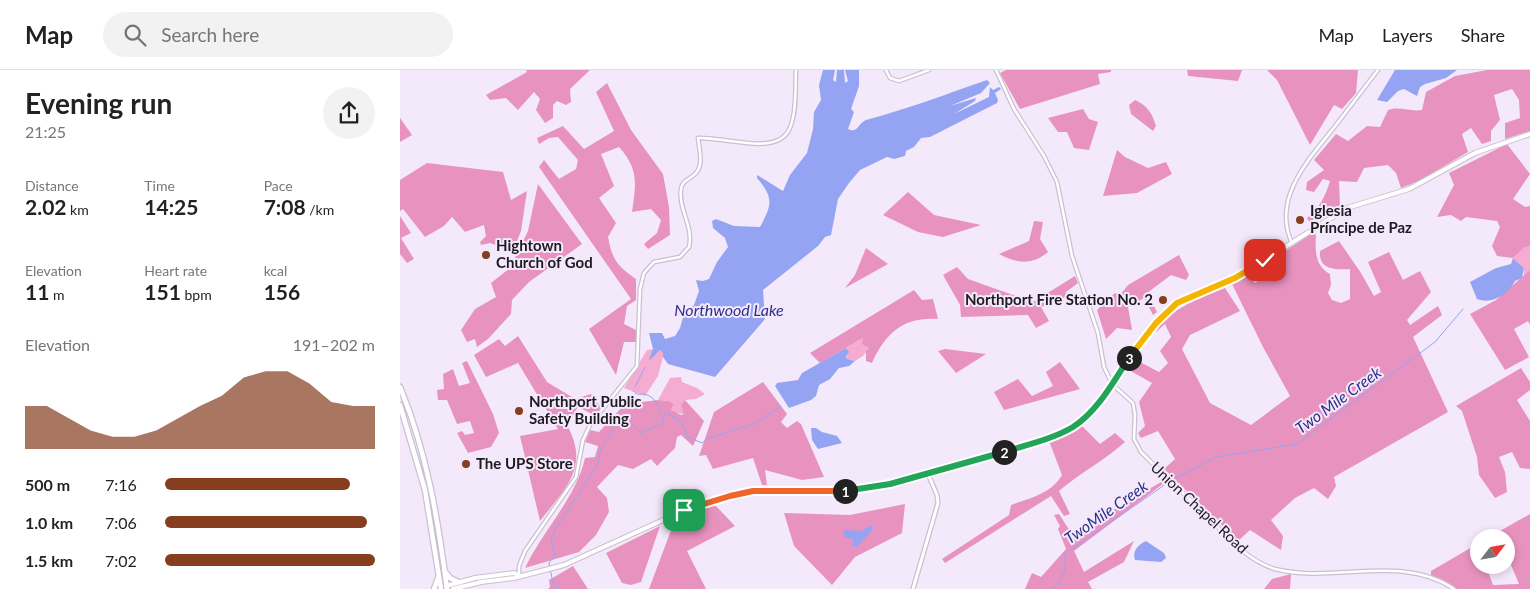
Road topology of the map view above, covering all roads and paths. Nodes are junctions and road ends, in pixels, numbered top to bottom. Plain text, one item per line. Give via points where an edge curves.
1 (796, 70) edge
2 (886, 70) edge
3 (929, 70) edge
4 (996, 70) edge
5 (1378, 70) edge
6 (1530, 134) edge
7 (1292, 243) junction
8 (1112, 384) junction
9 (400, 387) edge
10 (400, 405) edge
11 (420, 468) junction
12 (928, 474) junction
13 (430, 480) junction
14 (444, 569) junction
15 (438, 574) junction
16 (519, 575) junction
17 (458, 582) junction
18 (446, 588) edge
19 (460, 588) edge
20 (434, 589) edge
21 (440, 589) edge
22 (454, 589) edge
23 (913, 589) edge
24 (1454, 589) edge

1 - 16 street via 792,124 782,139 766,144 698,138 698,172 682,184 681,192 690,233 689,247 683,255 654,262 645,271 641,281 637,366 587,430 576,477 525,552
2 - 3 street via 891,79 899,81
4 - 8 street, Union Chapel Road via 1014,110 1057,182 1073,260 1098,333 1105,372
5 - 7 street via 1296,179 1286,215
6 - 7 main road via 1475,153 1409,190 1347,208
7 - 8 main road via 1247,272 1177,303 1147,333
8 - 12 main road via 1088,415 1062,432
8 - 24 street, Union Chapel Road via 1133,403 1134,439 1141,452 1242,551 1255,559 1274,568 1299,572 1416,573
9 - 13 highway
10 - 11 highway
11 - 13 highway via 426,480
11 - 15 highway
12 - 16 main road via 851,490 769,490 730,496 684,510 562,565
12 - 23 main road via 938,504
13 - 14 highway
14 - 17 highway via 450,578
14 - 18 highway
15 - 20 highway
15 - 21 highway
16 - 17 main road via 514,573
16 - 19 main road
17 - 18 main road
18 - 21 highway
19 - 22 main road

